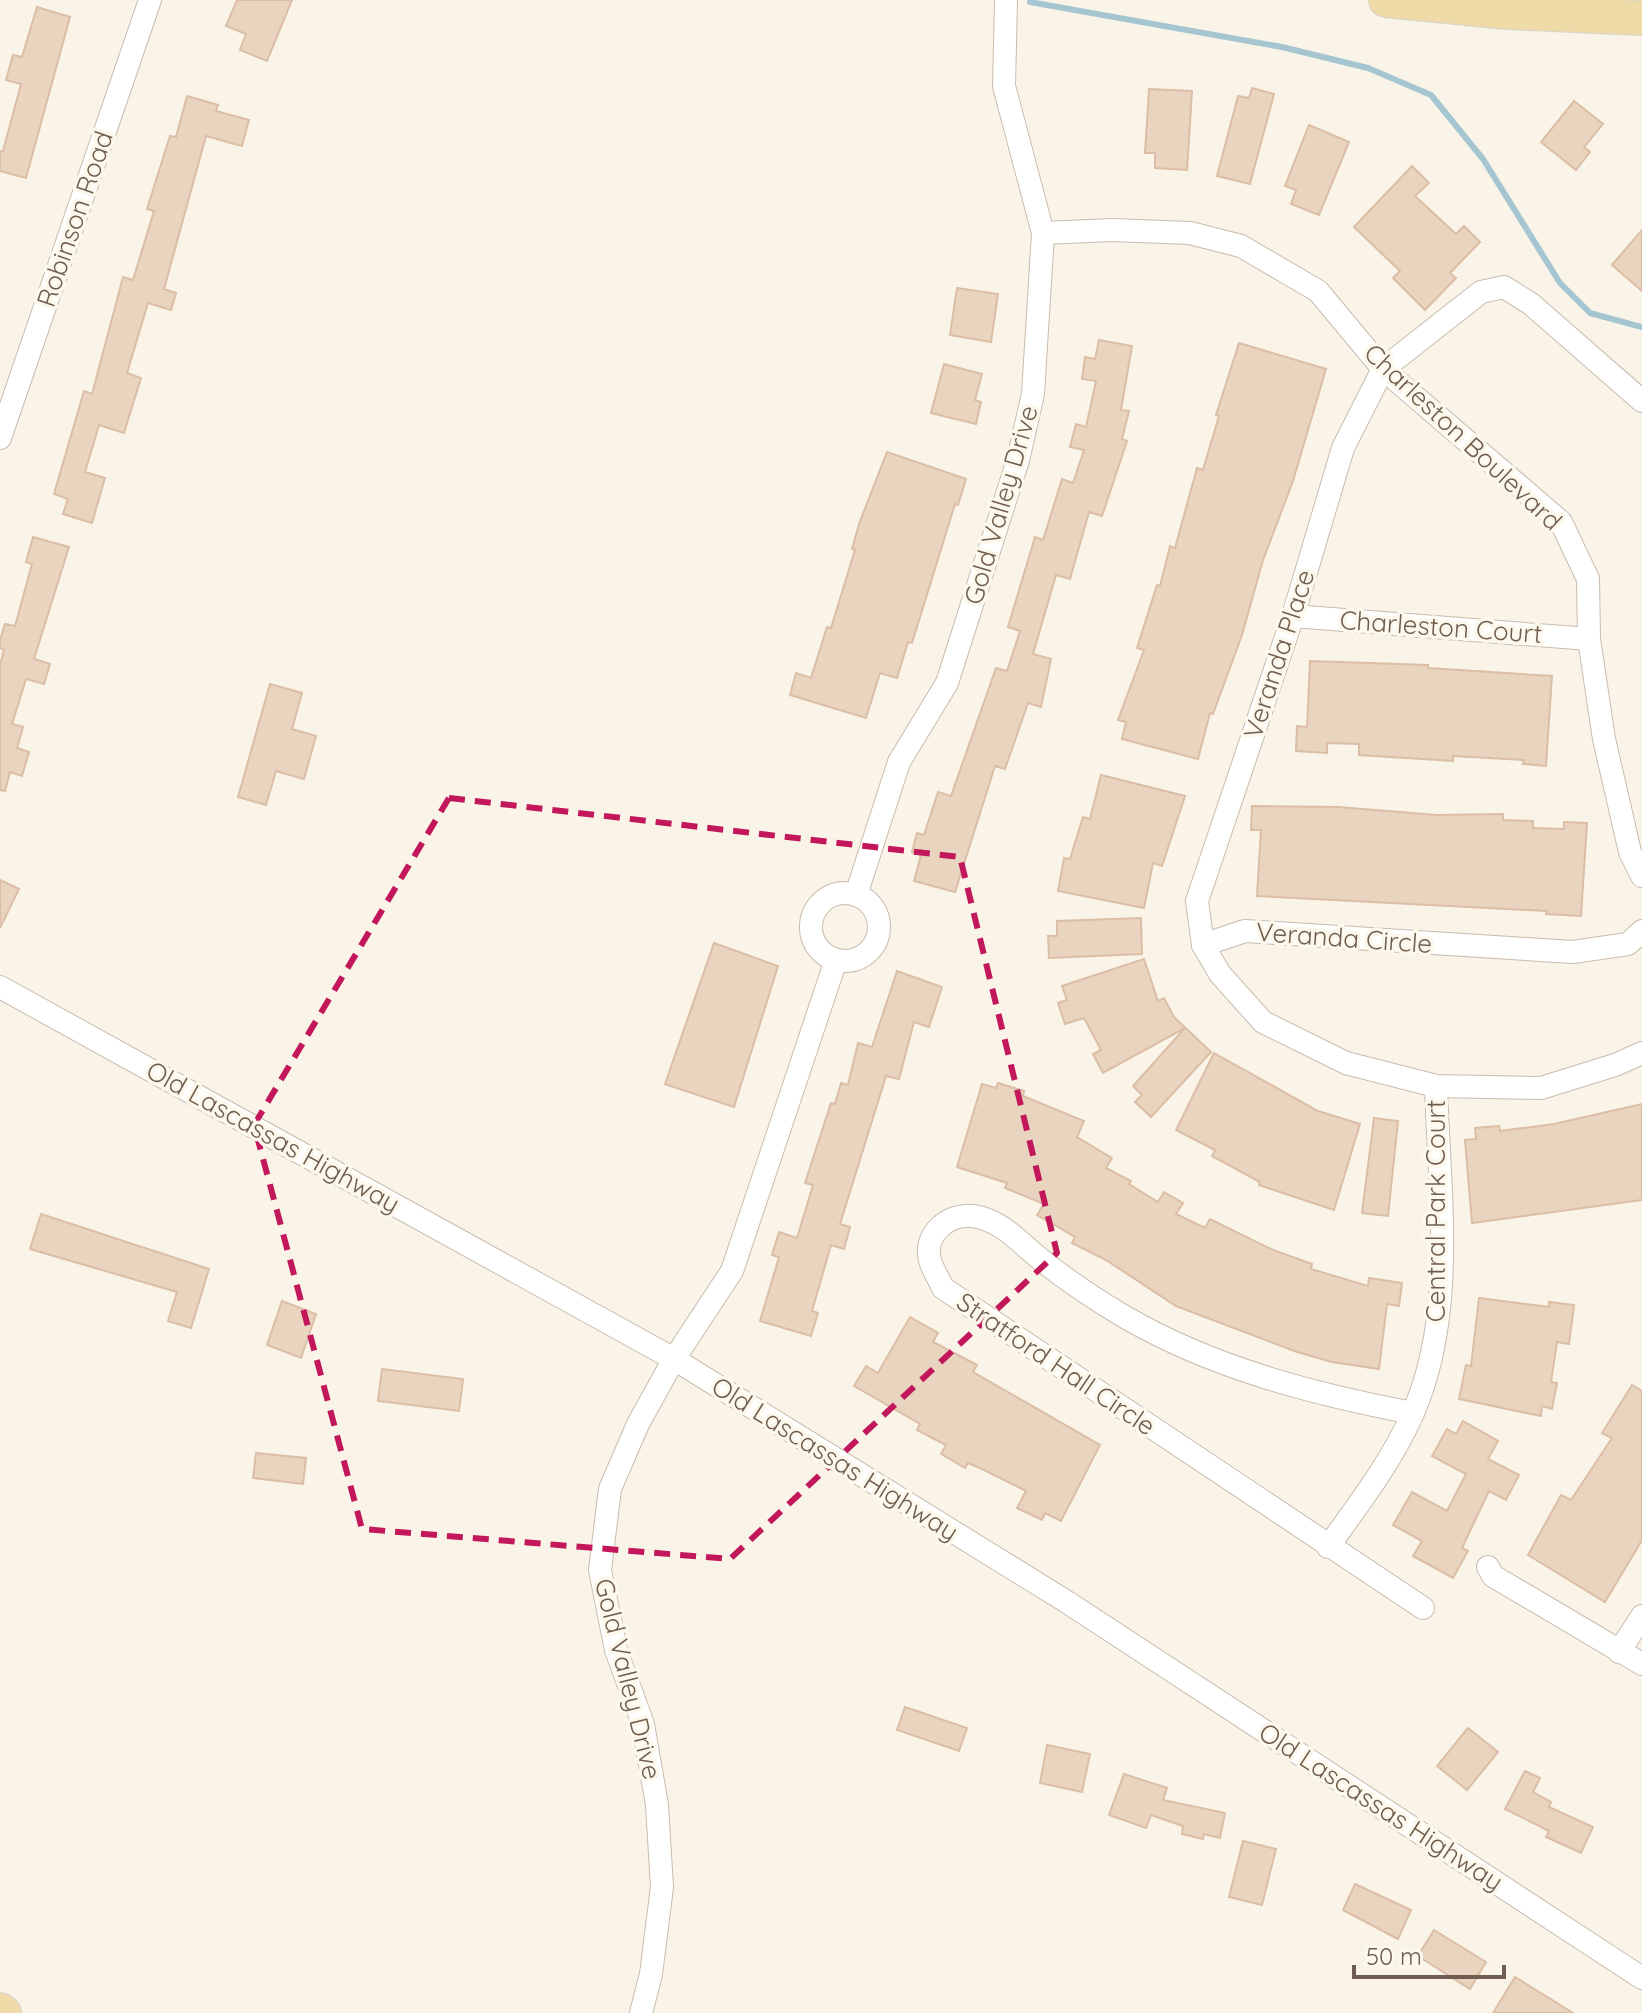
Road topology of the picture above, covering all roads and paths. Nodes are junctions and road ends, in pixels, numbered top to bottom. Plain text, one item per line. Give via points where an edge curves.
1 (150, 0) edge
2 (1006, 0) edge
3 (1386, 0) edge
4 (1642, 18) edge
5 (1043, 233) junction
6 (1383, 369) junction
7 (1642, 401) edge
8 (0, 438) edge
9 (1293, 616) junction
10 (1589, 639) junction
11 (1642, 876) edge
12 (856, 895) junction
13 (1642, 931) edge
14 (1203, 945) junction
15 (836, 960) junction
16 (0, 987) edge
17 (1642, 1053) edge
18 (1436, 1086) junction
19 (674, 1359) junction
20 (1413, 1413) junction
21 (1328, 1547) junction
22 (1488, 1567) dead end
23 (1423, 1608) dead end
24 (1642, 1616) edge
25 (1619, 1652) junction
26 (1642, 1664) edge
27 (1642, 1978) edge
28 (641, 2013) edge

1 - 8 street, Robinson Road
2 - 5 street, Gold Valley Drive via 1004,86
3 - 4 main road
5 - 6 street, Charleston Boulevard via 1190,233 1241,246 1318,291
5 - 12 street, Gold Valley Drive via 1033,394 1018,460 947,683 899,762
6 - 7 street via 1481,292 1504,287 1531,304
6 - 9 street, Veranda Place via 1343,448
6 - 10 street, Charleston Boulevard via 1561,522 1588,579
9 - 10 street, Charleston Court
9 - 14 street, Veranda Place via 1197,901
10 - 11 street, Charleston Boulevard via 1615,796
12 - 15 street via 878,916 877,940 861,958
12 - 15 street via 825,899 812,916 812,937
13 - 14 street, Veranda Circle via 1628,944 1573,952 1245,931
14 - 18 street via 1220,974 1263,1022 1346,1063
15 - 19 street, Gold Valley Drive via 732,1271
16 - 19 street, Old Lascassas Highway
17 - 18 street via 1541,1088
18 - 20 street, Central Park Court via 1441,1247 1436,1339
19 - 27 street, Old Lascassas Highway via 1067,1602
19 - 28 street, Gold Valley Drive via 610,1489 600,1570 616,1650 643,1724 657,1805 662,1887
20 - 21 street, Central Park Court via 1369,1490
20 - 21 street, Stratford Hall Circle via 1333,1398 1232,1367 1125,1317 1040,1259 996,1221 970,1216 944,1222 930,1239 929,1258 943,1288
21 - 23 street, Stratford Hall Circle
22 - 25 street via 1493,1576
24 - 25 street
25 - 26 street

